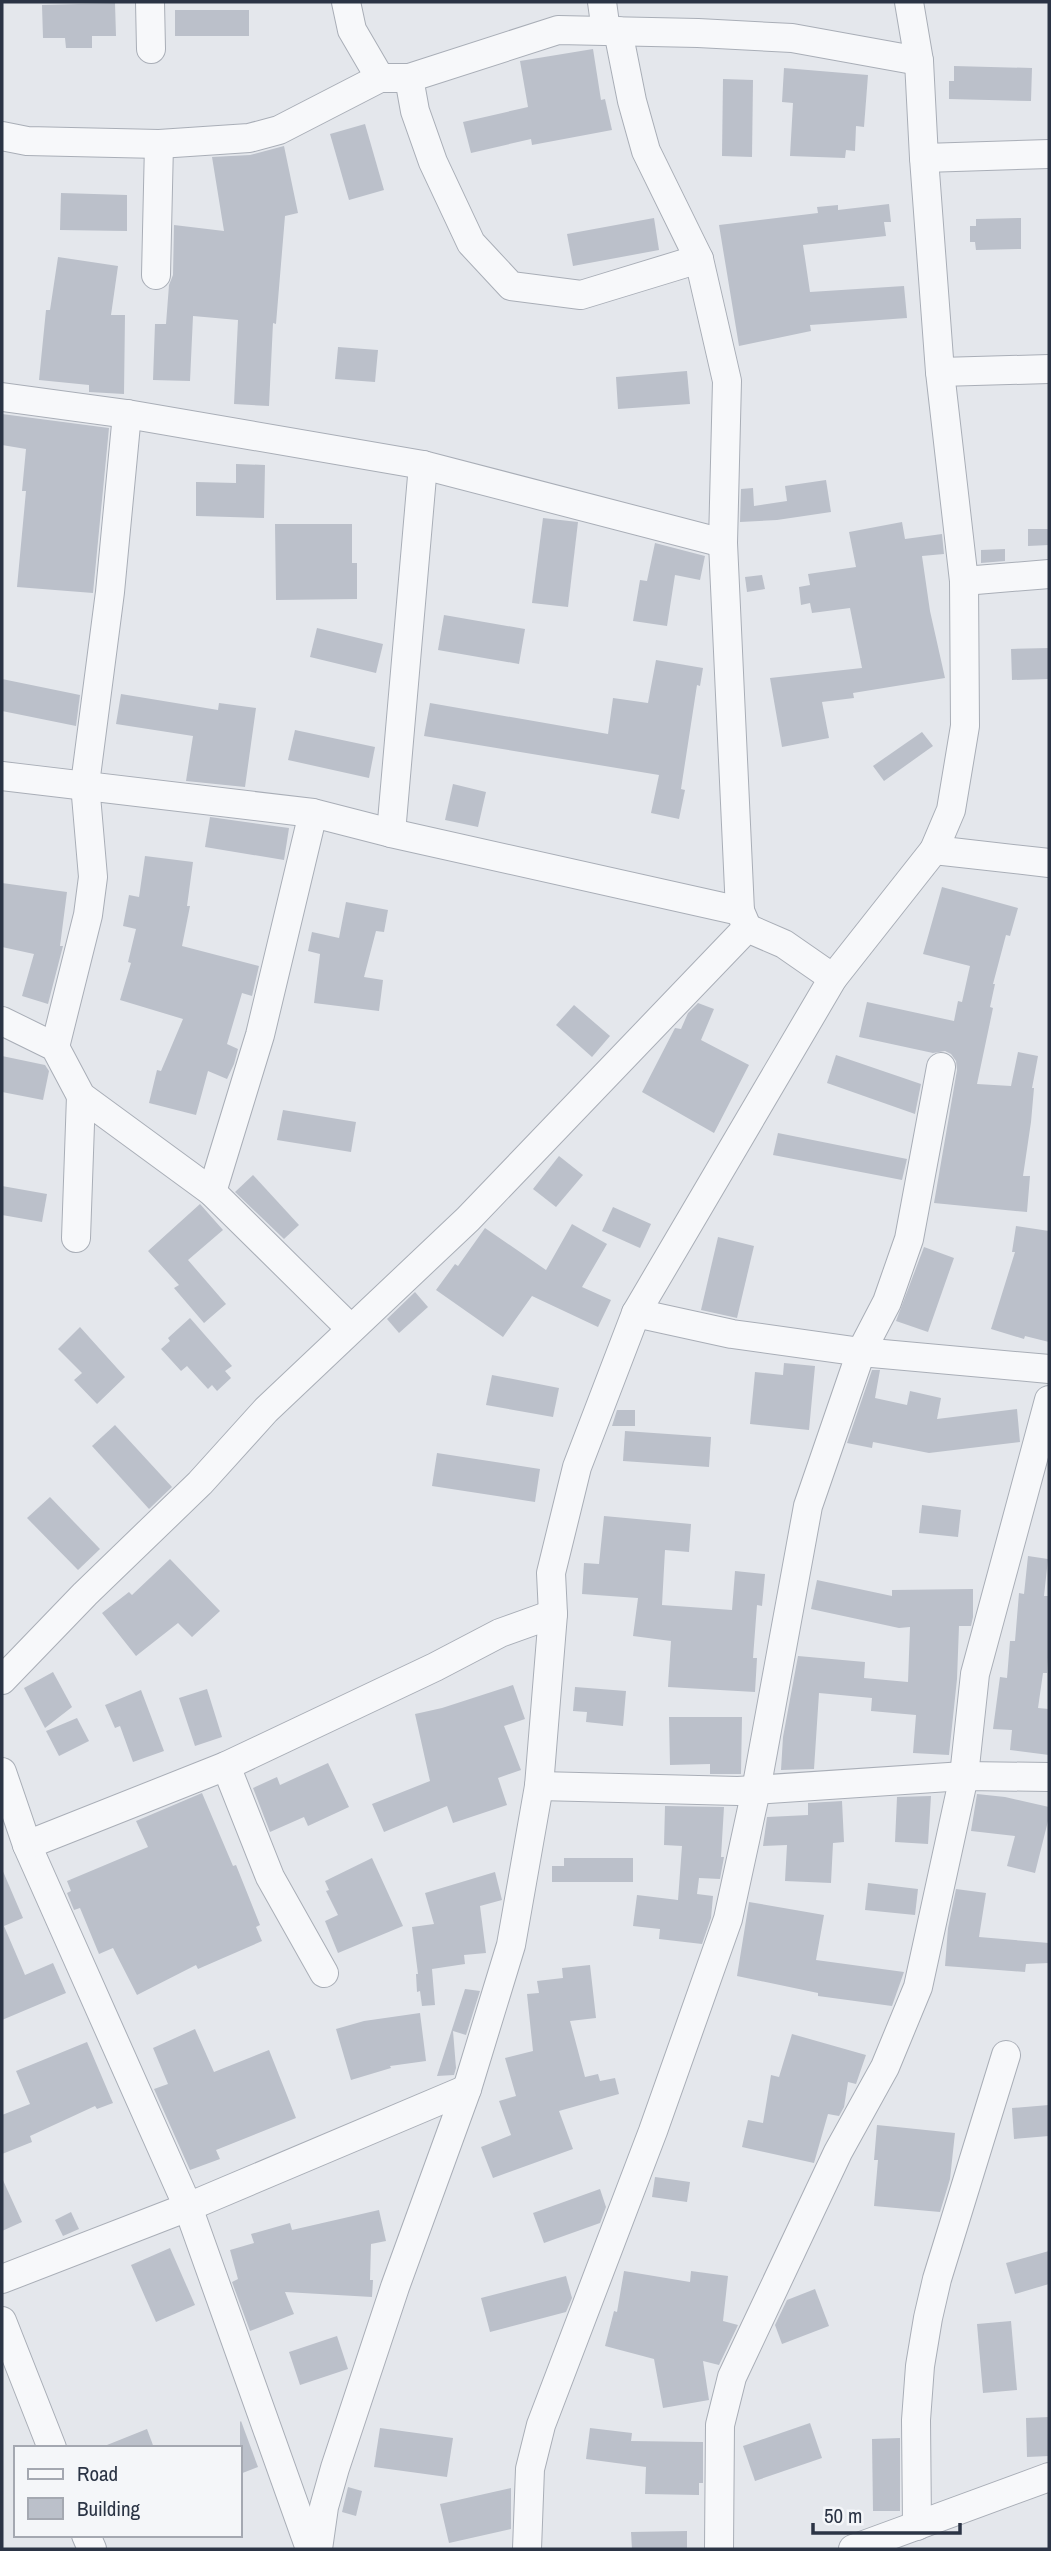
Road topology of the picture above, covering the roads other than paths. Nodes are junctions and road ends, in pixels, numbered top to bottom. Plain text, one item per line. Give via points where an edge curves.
1 (150, 2) edge
2 (346, 2) edge
3 (601, 2) edge
4 (909, 2) edge
5 (612, 31) junction
6 (151, 49) dead end
7 (919, 61) junction
8 (380, 78) junction
9 (409, 78) junction
10 (2, 136) edge
11 (159, 144) junction
12 (1049, 154) edge
13 (924, 158) junction
14 (699, 258) junction
15 (156, 275) dead end
16 (1049, 369) edge
17 (940, 372) junction
18 (2, 397) edge
19 (128, 414) junction
20 (423, 465) junction
21 (723, 543) junction
22 (1049, 574) edge
23 (964, 581) junction
24 (2, 776) edge
25 (85, 784) junction
26 (313, 813) junction
27 (391, 833) junction
28 (934, 850) junction
29 (1049, 863) edge
30 (743, 919) junction
31 (833, 978) junction
32 (2, 1021) edge
33 (55, 1047) junction
34 (941, 1067) dead end
35 (81, 1096) junction
36 (212, 1192) junction
37 (76, 1238) dead end
38 (636, 1312) junction
39 (351, 1329) junction
40 (861, 1352) junction
41 (1049, 1369) edge
42 (1049, 1400) edge
43 (553, 1614) junction
44 (2, 1680) edge
45 (226, 1766) junction
46 (2, 1772) edge
47 (964, 1776) junction
48 (1049, 1777) edge
49 (539, 1786) junction
50 (756, 1790) junction
51 (27, 1845) junction
52 (324, 1973) dead end
53 (1006, 2055) dead end
54 (467, 2089) junction
55 (188, 2207) junction
56 (2, 2279) edge
57 (2, 2321) edge
58 (51, 2446) edge
59 (1049, 2477) edge
60 (917, 2526) junction
61 (312, 2548) edge
62 (527, 2549) edge
63 (719, 2549) edge
64 (853, 2549) edge

1 - 6 street
2 - 8 street via 352,30
3 - 5 street
4 - 7 street
5 - 7 street via 792,38
5 - 9 street via 558,30
5 - 14 street via 646,151
7 - 13 street
8 - 9 street
8 - 11 street via 279,130 249,138
9 - 14 street via 433,162 471,243 511,286 581,295
10 - 11 street via 27,141
11 - 15 street
12 - 13 street
13 - 17 street
14 - 21 street via 727,381
16 - 17 street
17 - 23 street
18 - 19 street
19 - 20 street
19 - 25 street
20 - 21 street
20 - 27 street
21 - 30 street
22 - 23 street
23 - 28 street via 965,726 951,810
24 - 25 street
25 - 26 street
25 - 33 street via 93,877
26 - 27 street
26 - 36 street via 260,1035
27 - 30 street
28 - 29 street
28 - 31 street
30 - 31 street
30 - 39 street via 468,1219
31 - 38 street
32 - 33 street
33 - 35 street
34 - 40 street via 909,1239 887,1302
35 - 36 street
35 - 37 street
36 - 39 street
38 - 40 street via 732,1334
38 - 43 street via 577,1467 551,1573
39 - 44 street
40 - 41 street
40 - 50 street via 808,1506
42 - 47 street via 975,1674
43 - 45 street via 500,1633
43 - 49 street
45 - 51 street
45 - 52 street via 270,1877
46 - 51 street
47 - 48 street
47 - 50 street
47 - 63 street via 918,1987 885,2067 838,2152 732,2377 720,2425
49 - 50 street
49 - 54 street via 511,1945
50 - 62 street via 728,1919 541,2425 530,2469
51 - 55 street
53 - 60 street via 929,2318 916,2420
54 - 55 street
54 - 61 street via 395,2287
55 - 56 street
55 - 61 street
57 - 58 street
59 - 60 street
60 - 64 street

